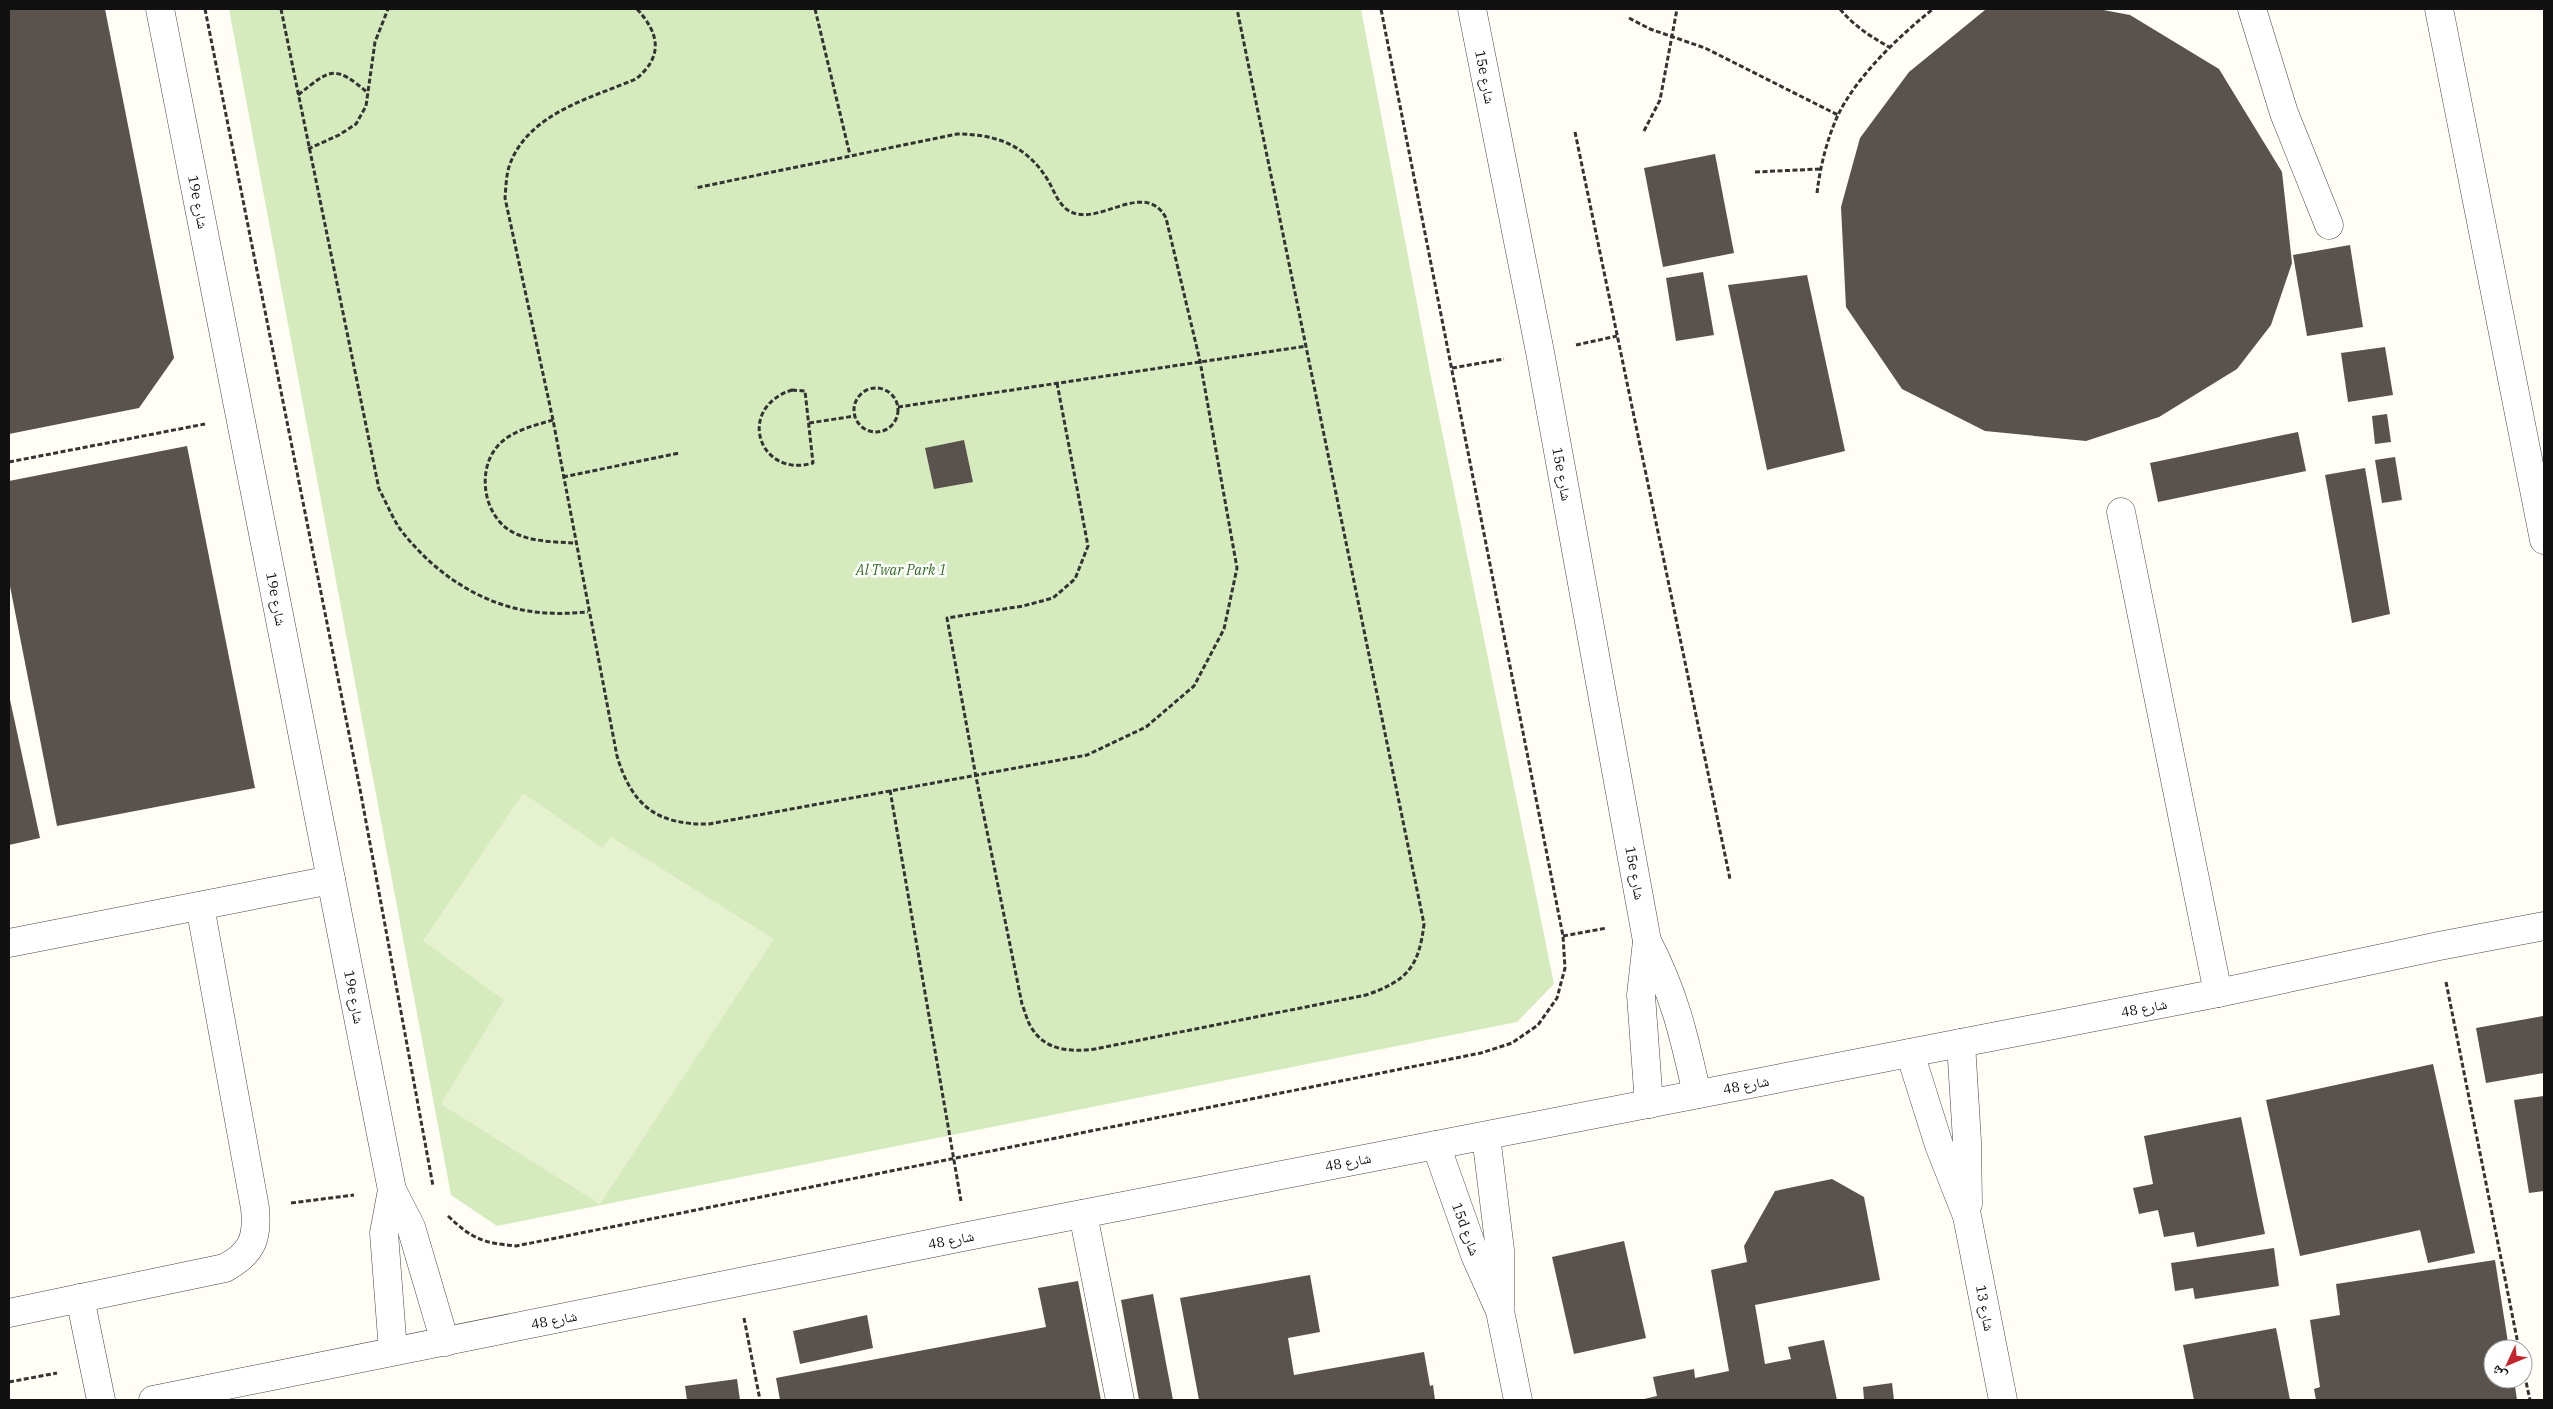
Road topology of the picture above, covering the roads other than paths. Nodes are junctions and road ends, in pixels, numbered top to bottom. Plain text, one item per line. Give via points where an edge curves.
1 (160, 9) edge
2 (1472, 9) edge
3 (2252, 9) edge
4 (2439, 9) edge
5 (2329, 225) dead end
6 (2121, 512) dead end
7 (2544, 540) edge
8 (331, 880) junction
9 (200, 906) junction
10 (2544, 926) edge
11 (1645, 931) junction
12 (9, 943) edge
13 (2218, 993) junction
14 (1961, 1043) junction
15 (1910, 1053) junction
16 (1697, 1094) junction
17 (1649, 1104) junction
18 (1486, 1136) junction
19 (1436, 1145) junction
20 (392, 1190) junction
21 (1084, 1214) junction
22 (1967, 1216) junction
23 (80, 1298) junction
24 (1500, 1311) junction
25 (9, 1313) edge
26 (445, 1342) junction
27 (393, 1351) junction
28 (101, 1400) edge
29 (153, 1400) edge
30 (1120, 1400) edge
31 (1518, 1400) edge
32 (2003, 1400) edge

1 - 8 street, 19e شارع
2 - 11 street, 15e شارع via 1540,352
3 - 5 street via 2284,113
4 - 7 street
6 - 13 street
8 - 9 street
8 - 20 street, 19e شارع
9 - 12 street
9 - 23 street via 255,1208 256,1227 252,1245 241,1259 225,1268
10 - 13 street, شارع 48
11 - 16 street, 15e شارع via 1680,1016
11 - 17 street, 15e شارع via 1641,995
13 - 14 street, شارع 48
14 - 15 street, شارع 48
14 - 22 street, شارع 13 via 1968,1156
15 - 16 street, شارع 48
15 - 22 street, شارع 13 via 1939,1145
16 - 17 street, شارع 48
17 - 18 street, شارع 48
18 - 19 street, شارع 48
18 - 24 street, 15d شارع via 1500,1250
19 - 21 street, شارع 48
19 - 24 street, 15d شارع via 1475,1254
20 - 26 street, 19e شارع via 410,1227
20 - 27 street, 19e شارع via 384,1233
21 - 26 street, شارع 48
21 - 30 street
22 - 32 street, شارع 13
23 - 25 street
23 - 28 street
24 - 31 street, 15d شارع
26 - 27 street, شارع 48
27 - 29 street, شارع 48

